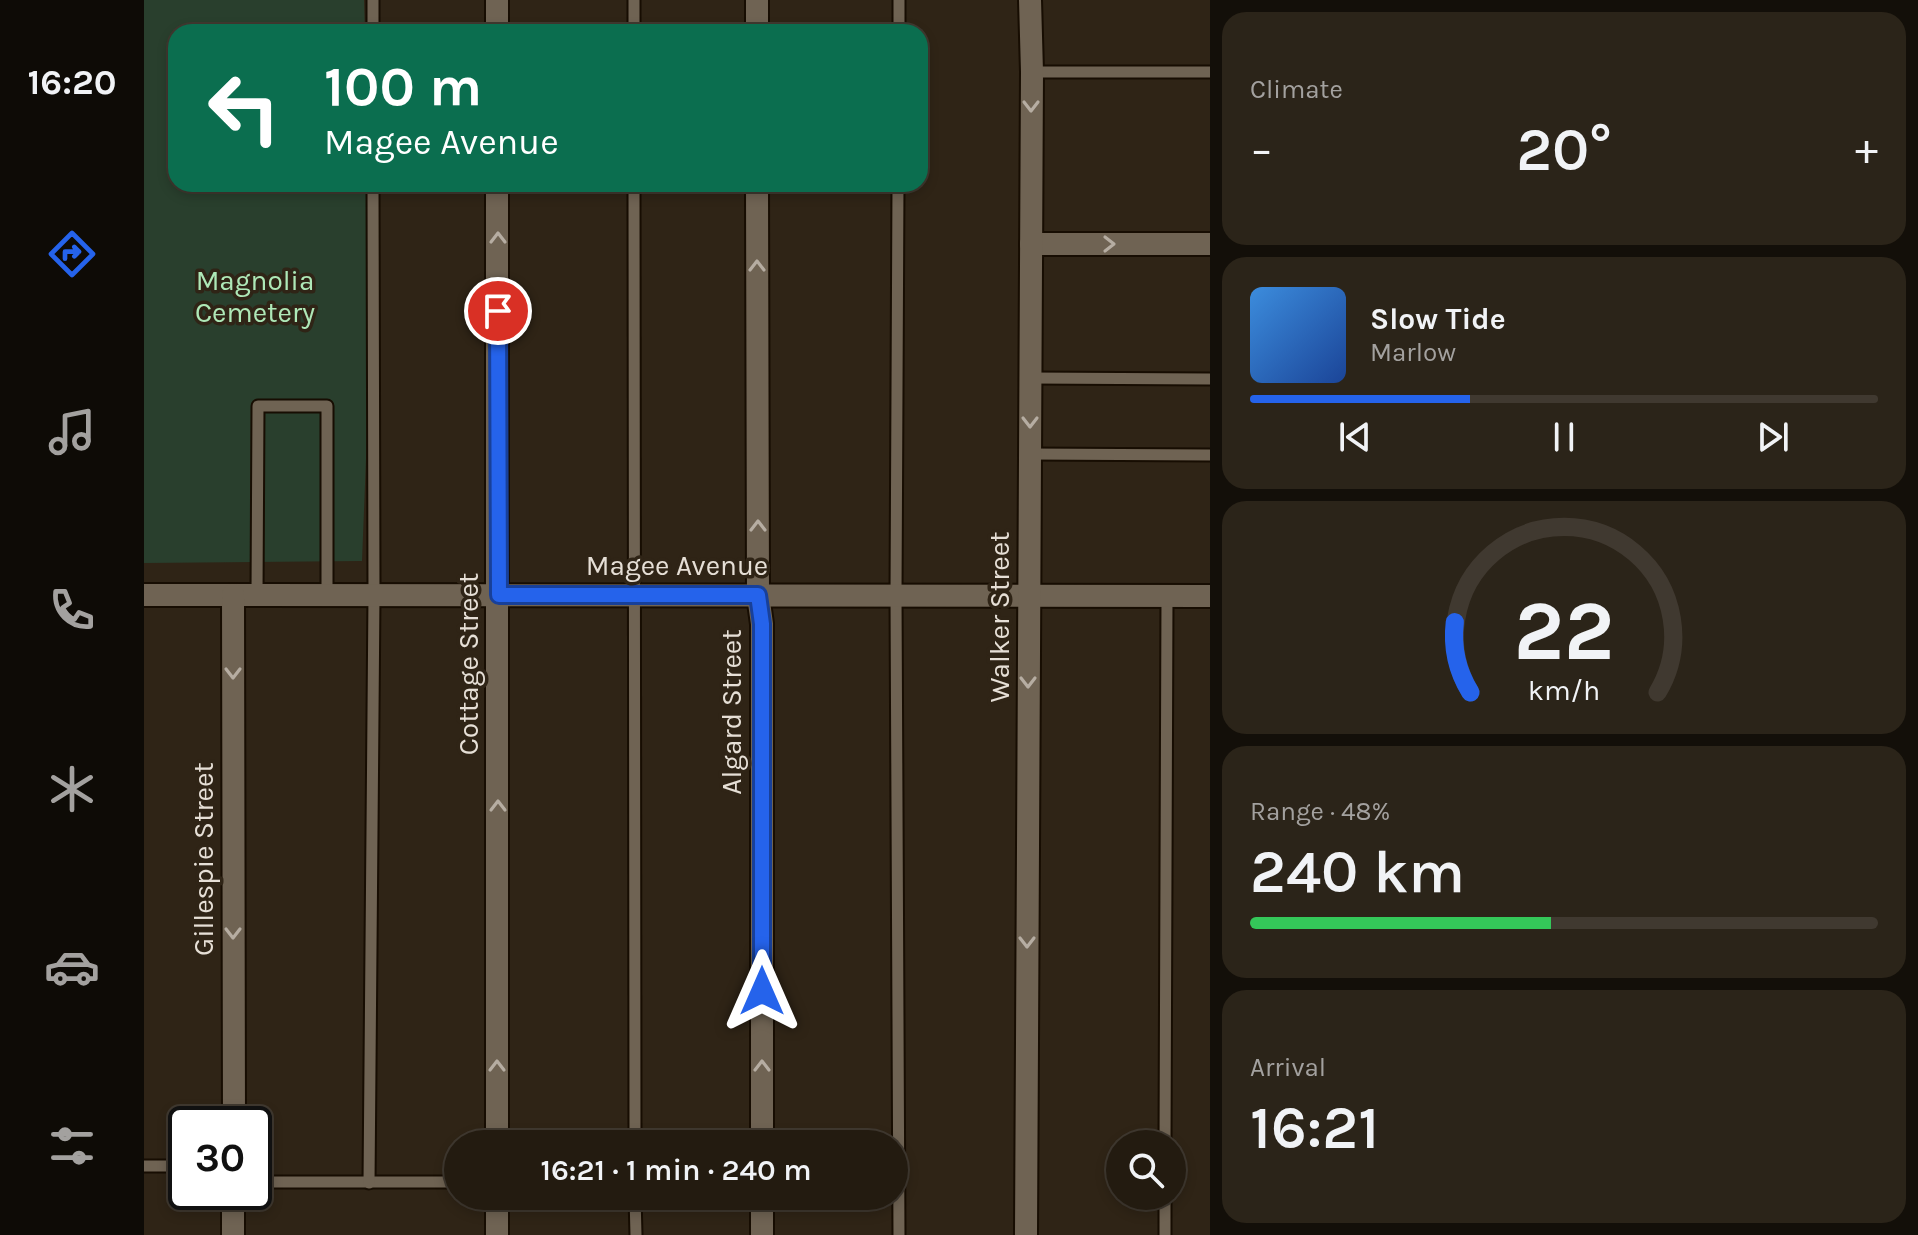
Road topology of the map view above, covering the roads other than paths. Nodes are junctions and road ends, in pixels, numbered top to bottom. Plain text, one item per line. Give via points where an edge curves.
1 (373, 0) edge
2 (497, 0) edge
3 (634, 0) edge
4 (757, 0) edge
5 (899, 0) edge
6 (1030, 0) edge
7 (373, 24) edge
8 (497, 24) edge
9 (634, 24) edge
10 (757, 24) edge
11 (899, 24) edge
12 (1032, 72) junction
13 (1210, 72) edge
14 (373, 192) edge
15 (497, 192) edge
16 (634, 192) edge
17 (757, 192) edge
18 (898, 192) edge
19 (1031, 244) junction
20 (1210, 244) edge
21 (1030, 378) junction
22 (1210, 379) edge
23 (1030, 454) junction
24 (1210, 455) edge
25 (144, 595) edge
26 (233, 595) junction
27 (257, 595) junction
28 (327, 595) junction
29 (374, 595) junction
30 (499, 595) junction
31 (634, 595) junction
32 (758, 595) junction
33 (896, 595) junction
34 (1029, 595) junction
35 (1167, 596) junction
36 (1210, 596) edge
37 (234, 1106) edge
38 (497, 1130) edge
39 (635, 1130) edge
40 (762, 1130) edge
41 (1165, 1130) edge
42 (144, 1166) edge
43 (168, 1166) edge
44 (272, 1182) edge
45 (444, 1182) edge
46 (369, 1183) junction
47 (233, 1210) edge
48 (497, 1210) edge
49 (635, 1210) edge
50 (762, 1210) edge
51 (1165, 1210) edge
52 (233, 1235) edge
53 (497, 1235) edge
54 (636, 1235) edge
55 (762, 1235) edge
56 (899, 1235) edge
57 (1026, 1235) edge
58 (1165, 1235) edge

1 - 7 lane
2 - 8 street
3 - 9 lane
4 - 10 street
5 - 11 lane
6 - 12 street, Walker Street
12 - 13 lane
12 -> 19 street, Walker Street
14 - 29 lane
30 -> 15 street, Cottage Street
16 - 31 lane
32 -> 17 street, Algard Street
18 - 33 lane
19 -> 20 street
19 - 21 street, Walker Street
21 - 22 lane
21 -> 23 street, Walker Street
23 - 24 lane
23 - 34 street, Walker Street
25 - 26 street, Magee Avenue
26 - 27 street, Magee Avenue
26 -> 37 street, Gillespie Street
27 - 28 street, Magee Avenue
27 - 28 lane via 258,406 327,406
28 - 29 street, Magee Avenue
29 - 30 street, Magee Avenue
29 - 46 lane
30 - 31 street, Magee Avenue
38 -> 30 street, Cottage Street
31 - 32 street, Magee Avenue
31 - 39 lane
32 - 33 street, Magee Avenue
40 -> 32 street, Algard Street
33 - 34 street, Magee Avenue
33 - 56 lane
34 - 35 street, Magee Avenue
34 -> 57 street, Walker Street
35 - 36 street, Magee Avenue
35 - 41 lane
42 - 43 lane
44 - 46 lane
45 - 46 lane
47 - 52 street
48 - 53 street
49 - 54 lane
50 - 55 street
51 - 58 lane

